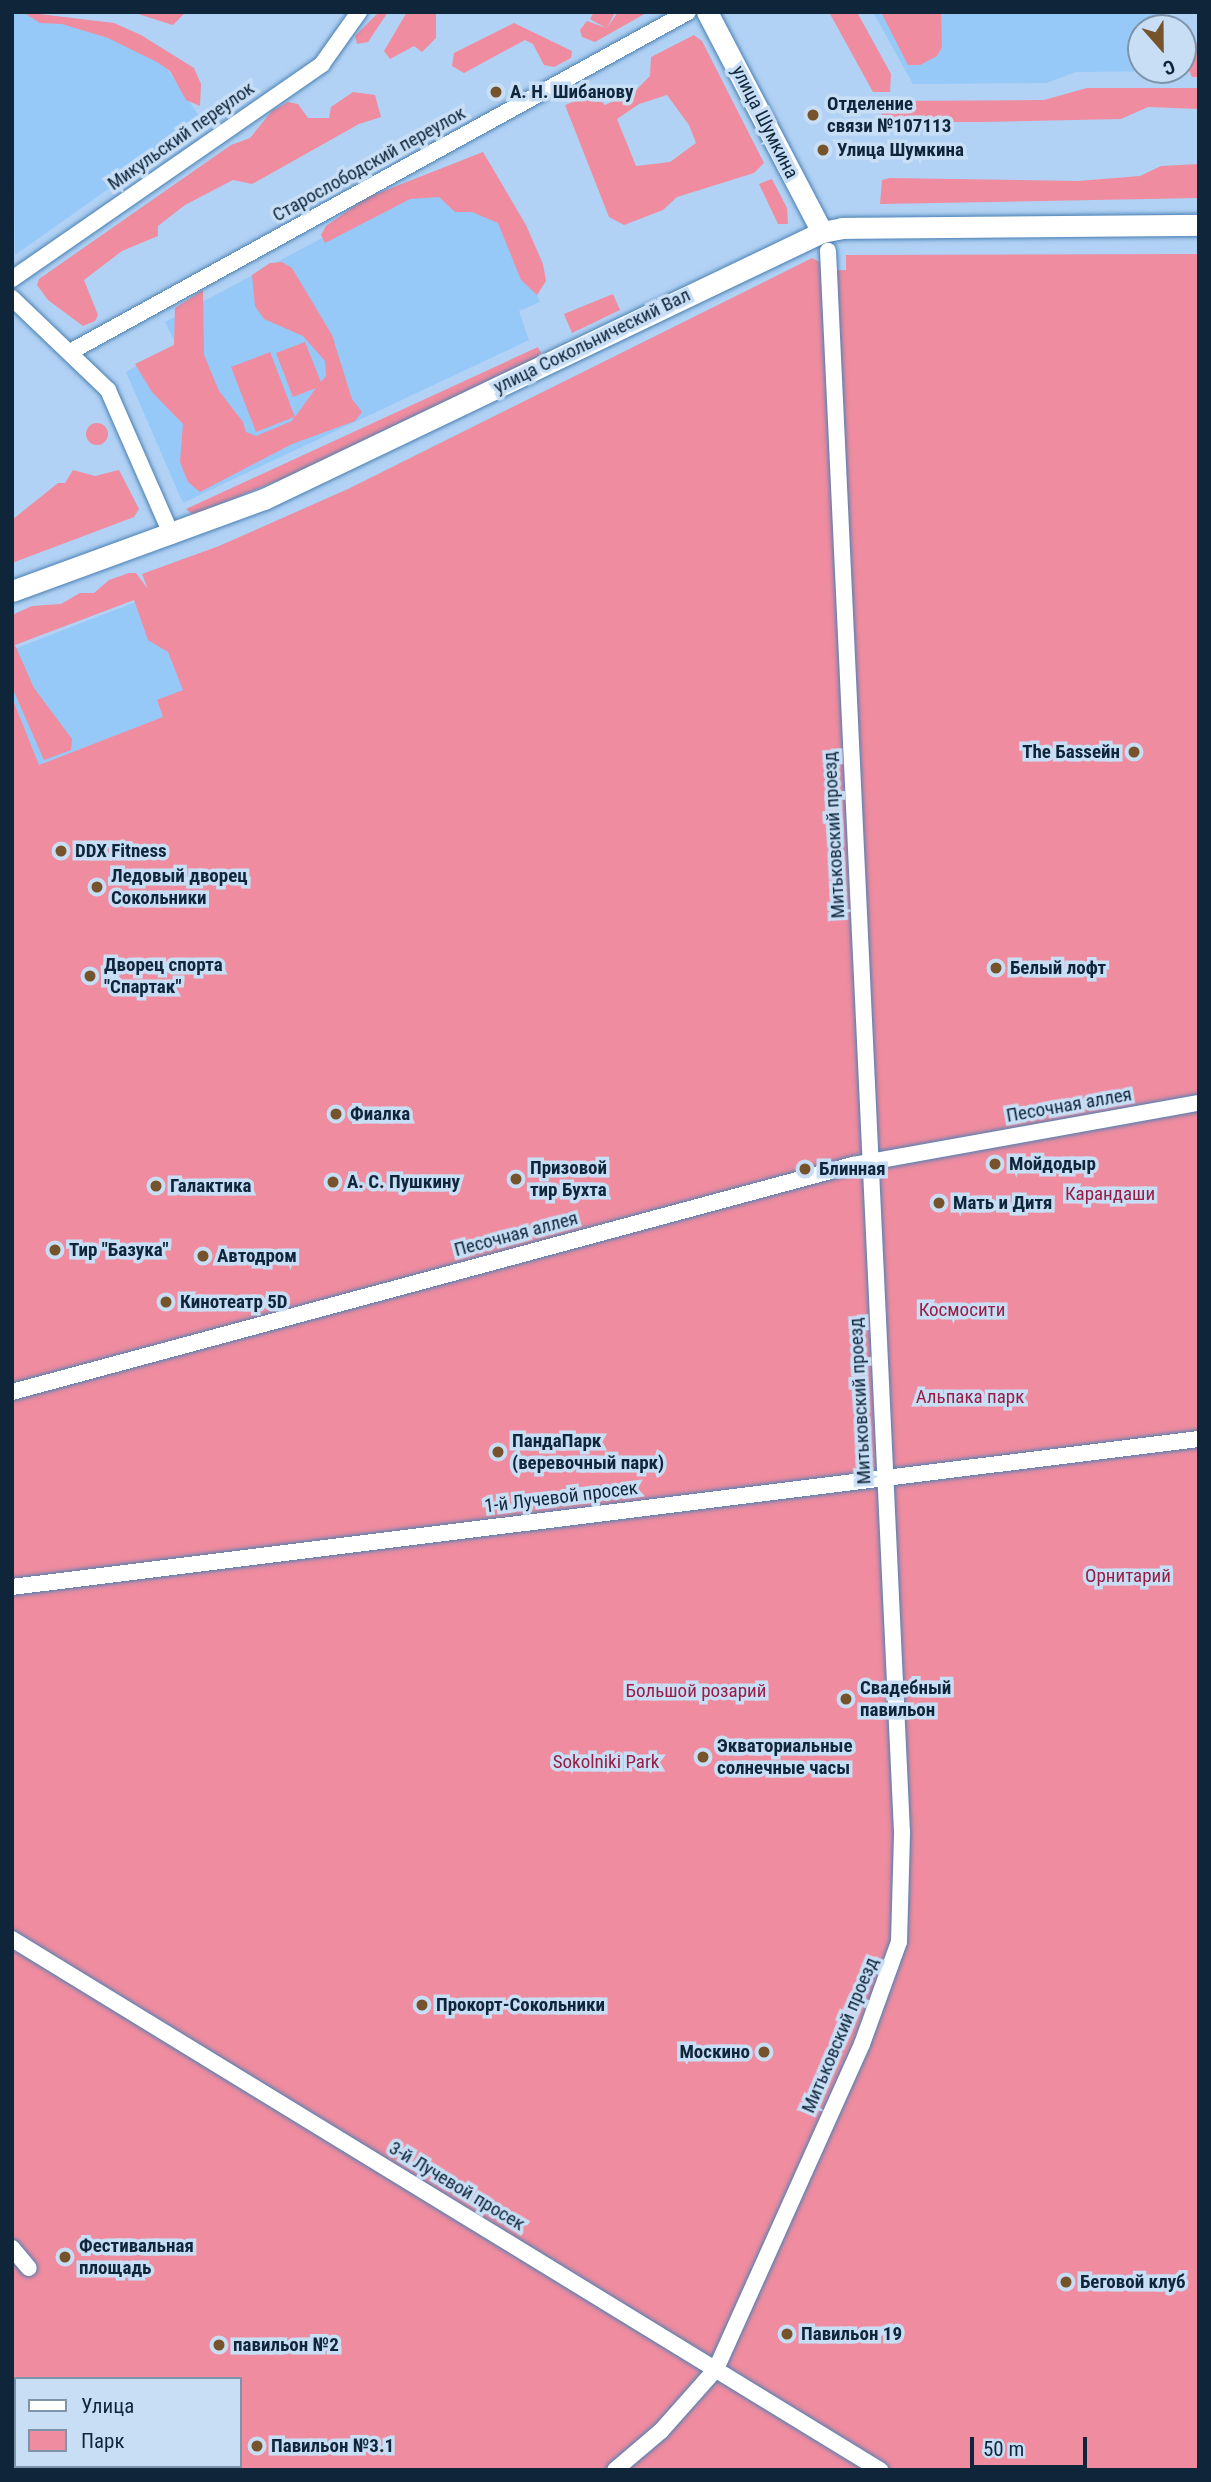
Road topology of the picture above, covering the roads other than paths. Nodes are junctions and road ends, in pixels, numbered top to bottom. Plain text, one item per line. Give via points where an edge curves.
1 (359, 12) edge
2 (688, 12) edge
3 (707, 12) edge
4 (1199, 225) edge
5 (825, 242) junction
6 (12, 279) edge
7 (12, 298) edge
8 (70, 352) junction
9 (172, 536) junction
10 (12, 591) edge
11 (1199, 1104) edge
12 (870, 1161) junction
13 (12, 1392) edge
14 (1199, 1439) edge
15 (885, 1478) junction
16 (12, 1587) edge
17 (12, 1939) edge
18 (12, 2248) edge
19 (29, 2268) dead end
20 (716, 2369) junction
21 (615, 2470) edge
22 (880, 2470) edge

1 - 6 street, Микульский переулок via 321,64
2 - 8 street, Старослободский переулок
3 - 5 main road, улица Шумкина
4 - 5 main road, улица Сокольнический Вал via 842,228
5 - 9 main road, улица Сокольнический Вал via 337,466
5 - 12 street, Митьковский проезд
7 - 8 street
8 - 9 street via 108,390
9 - 10 main road, улица Сокольнический Вал
11 - 12 street, Песочная аллея
12 - 13 street, Песочная аллея
12 - 15 street, Митьковский проезд
14 - 15 street, 1-й Лучевой просек
15 - 16 street, 1-й Лучевой просек
15 - 20 street, Митьковский проезд via 902,1832 899,1942 862,2044
17 - 20 street, 3-й Лучевой просек
18 - 19 street
20 - 21 street, Митьковский проезд via 661,2431
20 - 22 street, 3-й Лучевой просек

